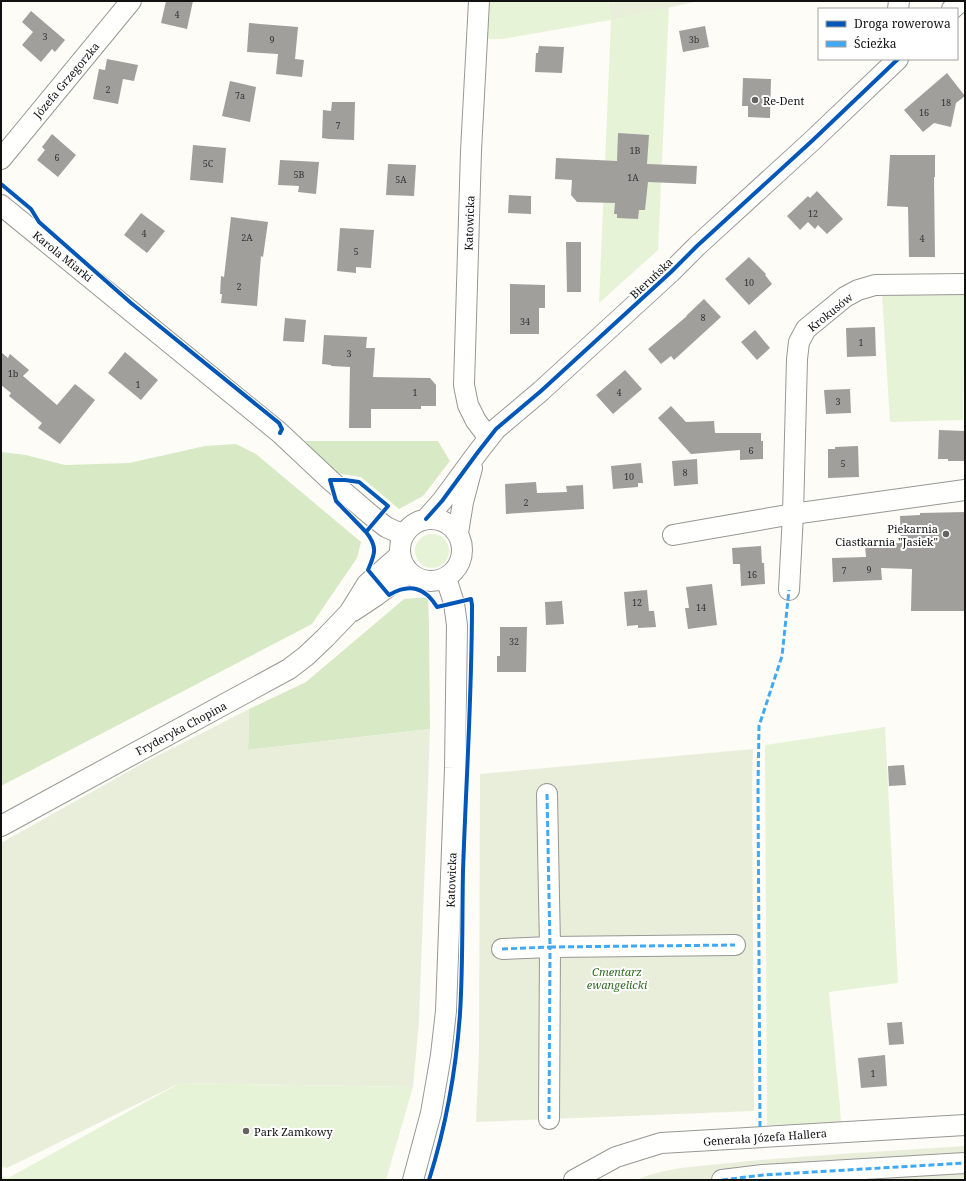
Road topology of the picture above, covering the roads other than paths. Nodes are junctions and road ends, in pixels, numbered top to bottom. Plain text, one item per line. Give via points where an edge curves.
1 (131, 1) edge
2 (479, 1) edge
3 (961, 1) edge
4 (953, 8) edge
5 (897, 60) edge
6 (1, 159) edge
7 (1, 205) edge
8 (965, 284) edge
9 (484, 445) junction
10 (965, 490) edge
11 (793, 514) junction
12 (426, 519) junction
13 (458, 533) junction
14 (404, 535) junction
15 (674, 535) dead end
16 (400, 556) junction
17 (409, 573) junction
18 (446, 578) junction
19 (789, 590) dead end
20 (349, 613) junction
21 (547, 794) dead end
22 (1, 826) edge
23 (734, 945) dead end
24 (550, 947) junction
25 (502, 949) dead end
26 (549, 1119) dead end
27 (965, 1125) edge
28 (965, 1163) edge
29 (763, 1178) edge
30 (414, 1180) edge
31 (574, 1180) edge
32 (722, 1180) edge

1 - 6 street, Józefa Grzegorzka
2 - 9 street, Katowicka via 464,385 468,405
3 - 4 street
5 - 9 street, Bieruńska via 666,277 496,430
7 - 14 street, Karola Miarki via 280,433 372,516 386,527
8 - 11 street, Krokusów via 875,284 844,297 806,330 799,342 796,359
9 - 12 street, Bieruńska
9 - 13 street, Bieruńska via 469,478
10 - 11 street
11 - 15 street
11 - 19 street, Krokusów
12 - 13 street via 438,519 449,524
12 - 14 street via 409,527
13 - 18 street via 462,542 462,558 454,572
14 - 16 street via 400,543
16 - 17 street
16 - 20 street, Fryderyka Chopina via 367,584
17 - 18 street via 427,581
17 - 20 street, Fryderyka Chopina
18 - 30 street, Katowicka via 454,603 457,625 455,768 446,1011 432,1113
20 - 22 street, Fryderyka Chopina via 306,656 289,669
21 - 24 street
23 - 24 street
24 - 25 street
24 - 26 street
27 - 31 street, Generała Józefa Hallera via 661,1143 616,1157
28 - 29 street
29 - 32 street

